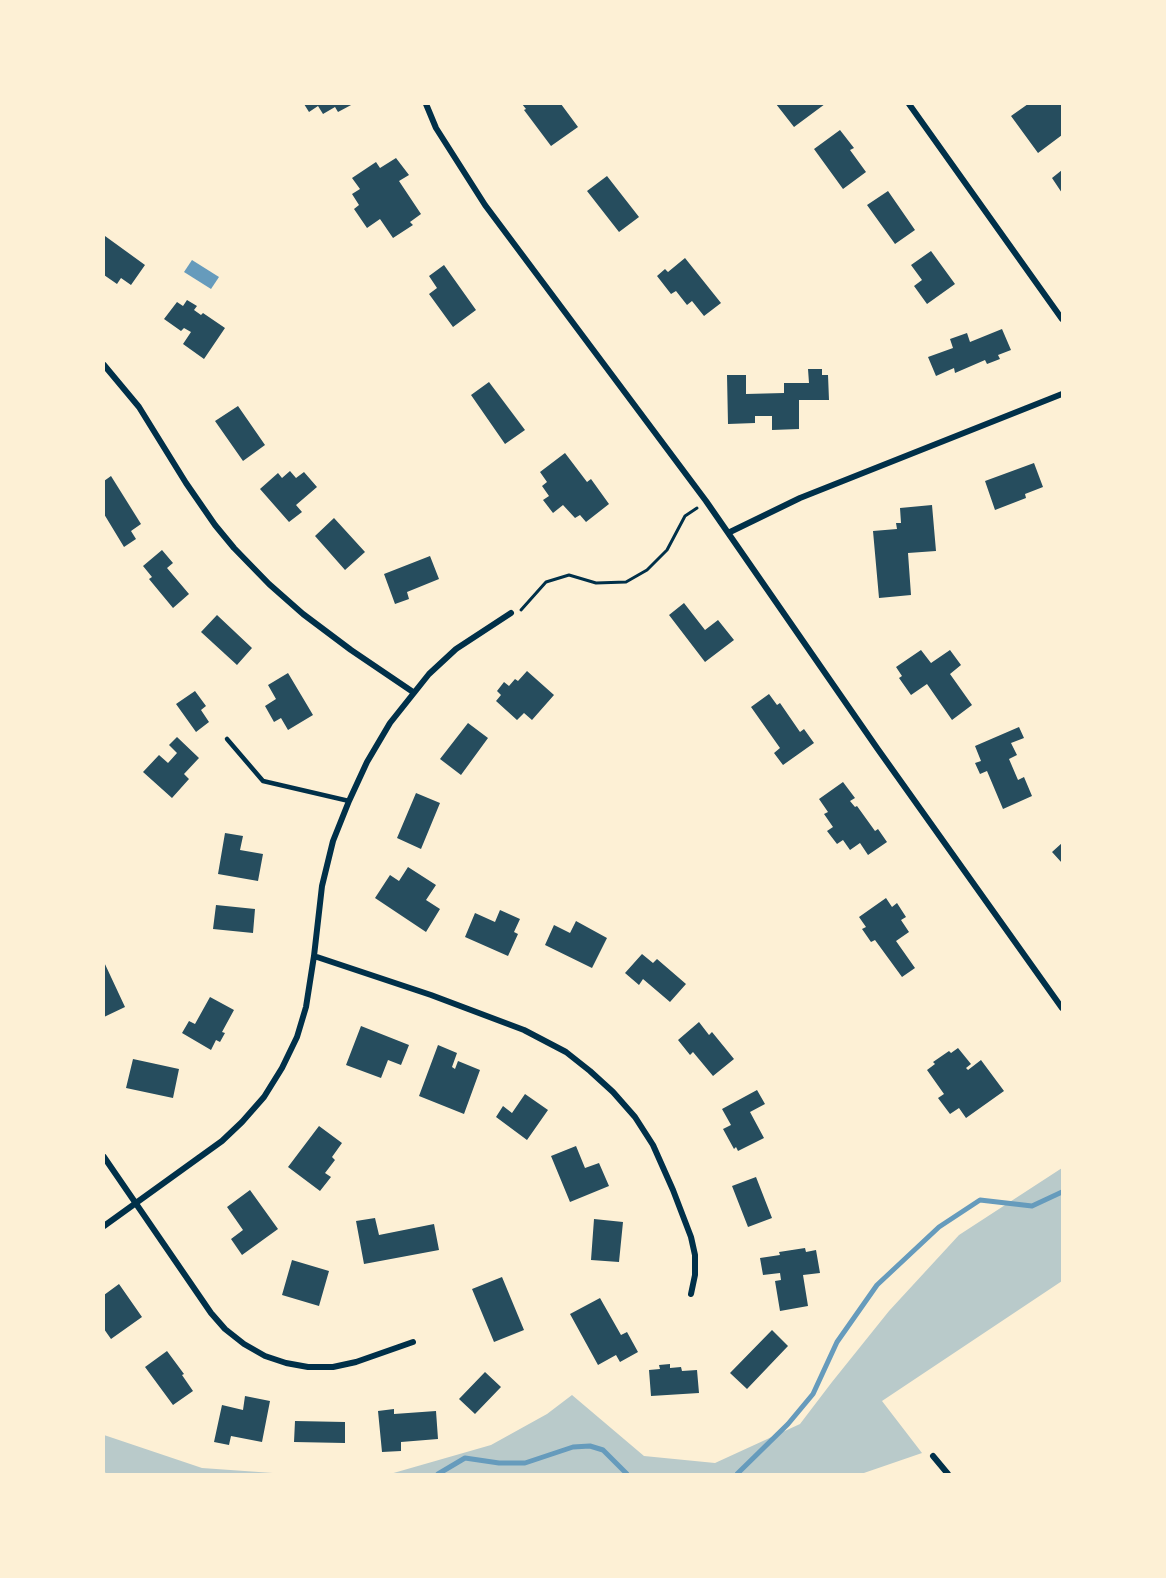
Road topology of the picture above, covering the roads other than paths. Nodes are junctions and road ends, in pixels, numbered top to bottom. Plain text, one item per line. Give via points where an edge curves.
1 (426, 104) edge
2 (909, 104) edge
3 (1062, 319) edge
4 (104, 365) edge
5 (1062, 393) edge
6 (728, 533) junction
7 (511, 613) road end
8 (413, 692) junction
9 (227, 739) dead end
10 (349, 801) junction
11 (315, 956) junction
12 (1062, 1008) edge
13 (104, 1157) edge
14 (135, 1202) junction
15 (104, 1226) edge
16 (691, 1294) dead end
17 (413, 1342) dead end
18 (933, 1456) dead end
19 (948, 1474) edge

1 - 6 street via 436,128 485,205
2 - 3 street
4 - 8 street via 139,407 186,483 234,548 303,614
5 - 6 street via 800,498
6 - 12 street
7 - 8 street via 456,649
8 - 10 street via 367,762
9 - 10 lane via 263,781
10 - 11 street via 333,841 322,886
11 - 14 street via 297,1037 264,1097 222,1141
11 - 16 street via 524,1030 590,1071 635,1117 653,1145 691,1237 695,1265
13 - 14 street
14 - 15 street
14 - 17 street via 211,1313 238,1340 265,1356 308,1367 333,1366
18 - 19 street

